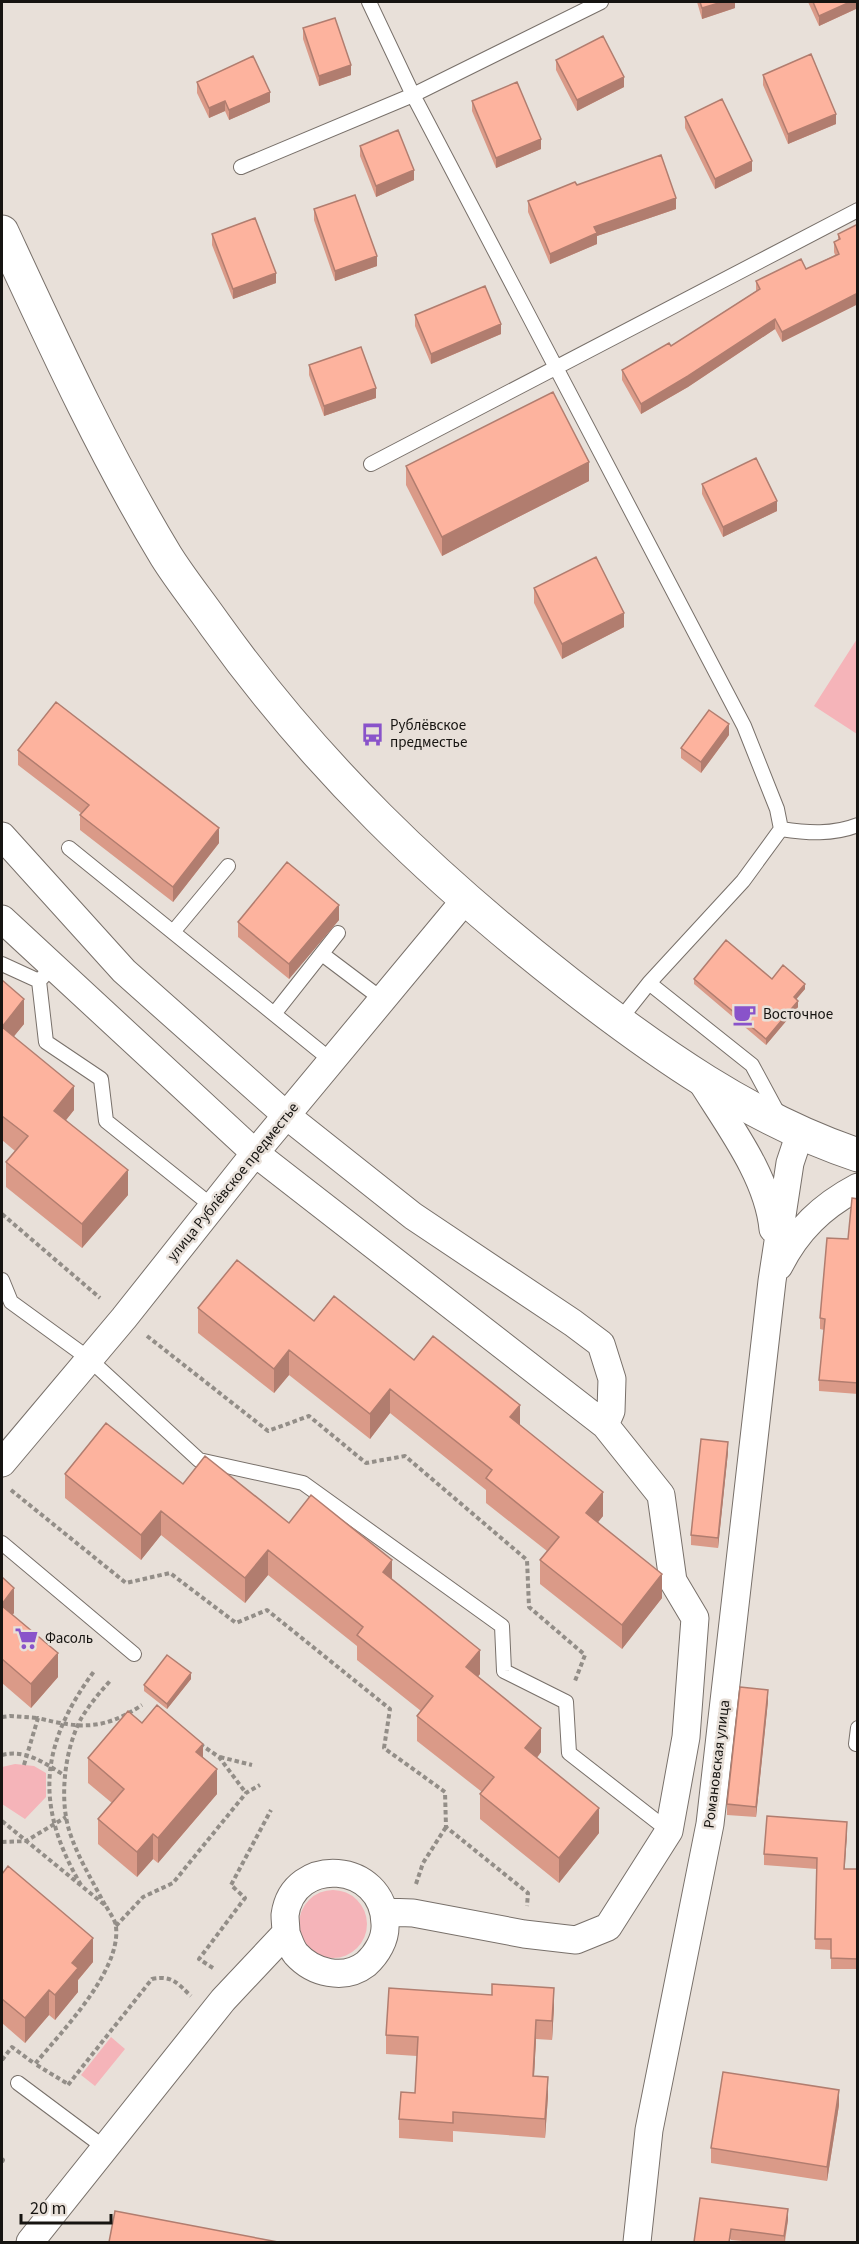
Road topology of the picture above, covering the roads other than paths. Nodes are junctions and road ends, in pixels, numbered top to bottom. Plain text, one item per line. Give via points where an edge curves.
1 (369, 2) edge
2 (601, 2) edge
3 (414, 95) junction
4 (241, 167) dead end
5 (858, 210) edge
6 (2, 232) edge
7 (557, 366) junction
8 (371, 464) dead end
9 (858, 825) edge
10 (781, 829) junction
11 (2, 836) edge
12 (69, 848) dead end
13 (228, 866) dead end
14 (465, 900) junction
15 (2, 919) edge
16 (173, 932) junction
17 (338, 933) dead end
18 (322, 954) junction
19 (2, 964) edge
20 (46, 974) junction
21 (649, 983) junction
22 (383, 1000) junction
23 (274, 1014) junction
24 (618, 1022) junction
25 (332, 1061) junction
26 (698, 1076) junction
27 (287, 1116) junction
28 (792, 1129) junction
29 (255, 1153) junction
30 (858, 1155) edge
31 (858, 1187) edge
32 (212, 1206) junction
33 (2, 1280) edge
34 (772, 1281) junction
35 (88, 1358) junction
36 (605, 1425) junction
37 (5, 1475) edge
38 (2, 1543) edge
39 (134, 1654) dead end
40 (858, 1728) edge
41 (856, 1744) edge
42 (669, 1831) junction
43 (385, 1912) junction
44 (286, 1933) junction
45 (18, 2083) dead end
46 (105, 2148) junction
47 (30, 2242) edge
48 (638, 2242) edge

1 - 3 lane
2 - 3 lane
3 - 4 lane
3 - 7 lane
5 - 7 lane
6 - 14 street via 103,443 168,559 254,679 332,769
7 - 8 lane
7 - 10 lane via 744,726
9 - 10 lane via 842,831
10 - 21 lane via 743,881
11 - 27 street via 124,971
12 - 16 lane
13 - 16 lane
14 - 22 street, улица Рублёвское предместье
14 - 24 street
15 - 20 street
16 - 23 lane
17 - 18 lane
18 - 22 lane
18 - 23 lane
19 - 20 lane
20 - 29 street
20 - 32 lane via 46,1042 101,1079 106,1121
21 - 24 lane
21 - 28 lane via 752,1065
22 - 25 street, улица Рублёвское предместье
23 - 25 lane
24 - 26 street
25 - 27 street, улица Рублёвское предместье
26 - 28 street
26 - 34 street, Романовская улица via 765,1192 773,1235
27 - 29 street, улица Рублёвское предместье
27 - 36 street via 414,1216 601,1344 612,1379 611,1411
28 - 30 street
28 - 34 street, Романовская улица
29 - 32 street, улица Рублёвское предместье
29 - 36 street
31 - 34 street, Романовская улица via 834,1200 808,1222 789,1246
32 - 35 street, улица Рублёвское предместье
33 - 35 lane via 11,1302
34 - 48 street, Романовская улица via 711,1824 649,2130
35 - 37 street, улица Рублёвское предместье
35 - 42 lane via 199,1460 303,1483 502,1626 504,1671 566,1702 568,1753
36 - 42 street via 661,1495 672,1581 695,1618 686,1737
38 - 39 lane
40 - 41 lane
42 - 43 street via 608,1927 576,1940
43 - 44 street via 378,1894 363,1880 345,1873 325,1873 307,1881 293,1895 285,1914
43 - 44 street via 386,1932 378,1950 364,1965 346,1972 326,1973 308,1965 294,1952
44 - 46 street via 223,2000
45 - 46 lane
46 - 47 street

